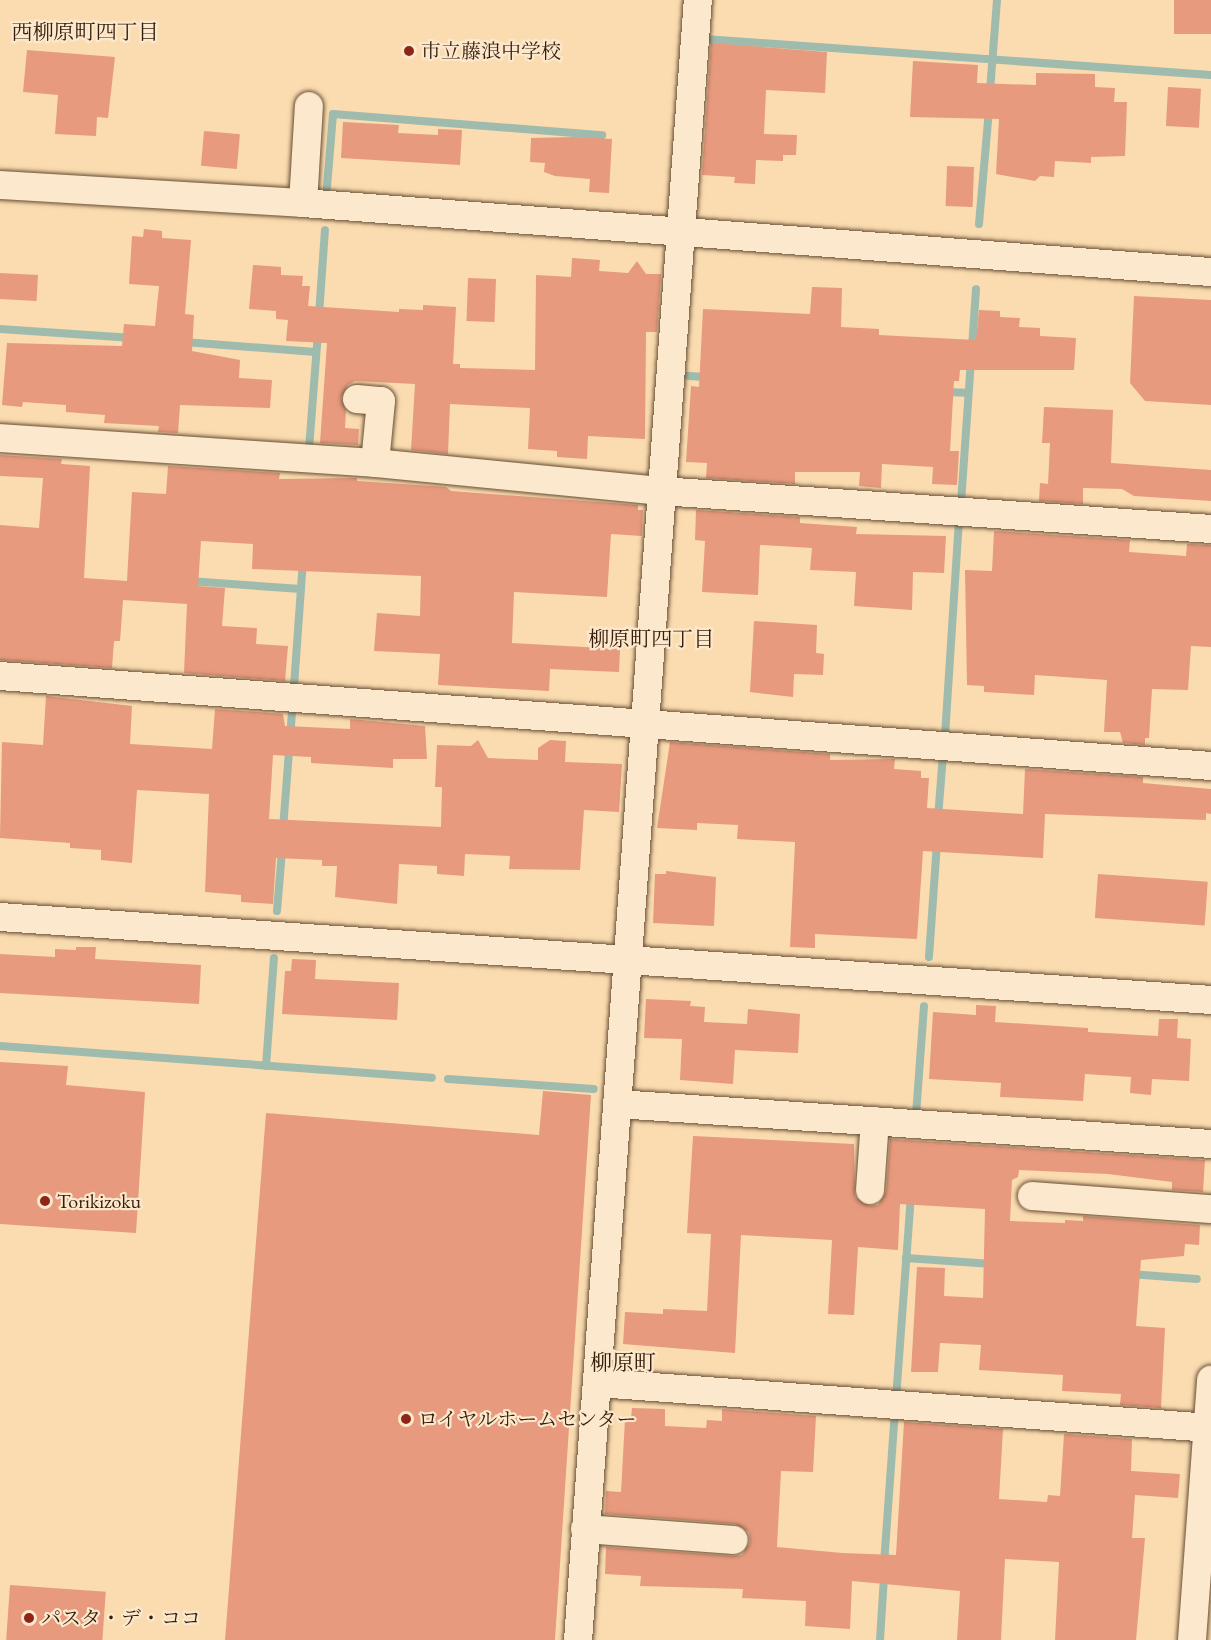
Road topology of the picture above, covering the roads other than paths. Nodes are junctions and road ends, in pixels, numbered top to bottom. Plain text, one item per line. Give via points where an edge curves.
1 (698, 0) edge
2 (309, 106) dead end
3 (0, 185) edge
4 (303, 203) junction
5 (683, 232) junction
6 (1211, 272) edge
7 (357, 399) dead end
8 (0, 438) edge
9 (375, 463) junction
10 (661, 490) junction
11 (1211, 529) edge
12 (0, 676) edge
13 (644, 724) junction
14 (1211, 766) edge
15 (0, 917) edge
16 (626, 960) junction
17 (1211, 1000) edge
18 (617, 1104) junction
19 (875, 1121) junction
20 (1211, 1144) edge
21 (870, 1190) dead end
22 (1032, 1196) dead end
23 (1211, 1209) edge
24 (1211, 1380) edge
25 (598, 1383) junction
26 (1209, 1427) edge
27 (585, 1529) junction
28 (734, 1540) dead end
29 (578, 1640) edge
30 (1192, 1640) edge

1 - 5 street
2 - 4 street
3 - 4 street
4 - 5 street
5 - 6 street
5 - 10 street
7 - 9 street via 381,401
8 - 9 street
9 - 10 street
10 - 11 street
10 - 13 street
12 - 13 street
13 - 14 street
13 - 16 street
15 - 16 street
16 - 17 street
16 - 18 street
18 - 19 street
18 - 25 street
19 - 20 street
19 - 21 street
22 - 23 street
24 - 26 street
25 - 26 street
25 - 27 street
26 - 30 street
27 - 28 street
27 - 29 street

